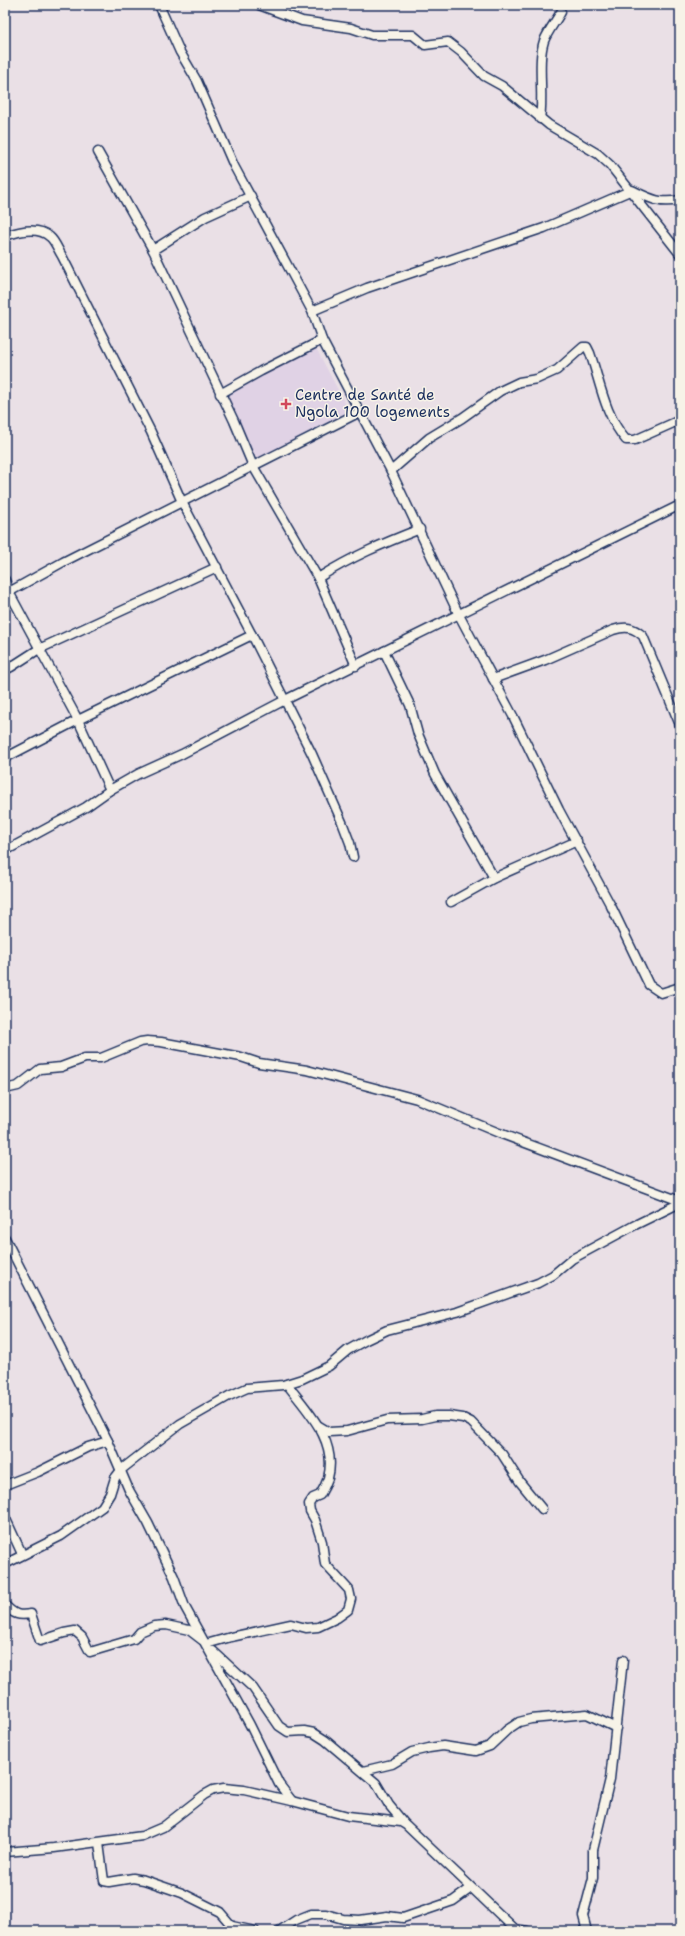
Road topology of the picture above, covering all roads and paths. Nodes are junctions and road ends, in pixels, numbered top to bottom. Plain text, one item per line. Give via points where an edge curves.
1 (159, 5) edge
2 (259, 5) edge
3 (561, 12) dead end
4 (540, 118) junction
5 (98, 152) dead end
6 (632, 190) junction
7 (251, 196) junction
8 (680, 200) edge
9 (5, 236) edge
10 (153, 250) junction
11 (680, 254) edge
12 (312, 311) junction
13 (322, 340) junction
14 (220, 394) junction
15 (360, 412) junction
16 (680, 420) edge
17 (253, 466) junction
18 (391, 471) junction
19 (182, 502) junction
20 (680, 505) edge
21 (420, 529) junction
22 (217, 567) junction
23 (318, 578) junction
24 (5, 580) edge
25 (9, 592) junction
26 (458, 615) junction
27 (252, 634) junction
28 (40, 649) junction
29 (384, 651) junction
30 (356, 666) junction
31 (5, 670) edge
32 (493, 679) junction
33 (285, 700) junction
34 (78, 720) junction
35 (680, 725) edge
36 (5, 758) edge
37 (110, 790) junction
38 (577, 840) junction
39 (5, 851) edge
40 (353, 857) dead end
41 (494, 878) junction
42 (451, 902) dead end
43 (680, 987) edge
44 (5, 1089) edge
45 (680, 1202) edge
46 (5, 1238) edge
47 (8, 1253) edge
48 (287, 1384) junction
49 (318, 1426) junction
50 (108, 1440) junction
51 (122, 1469) junction
52 (5, 1486) edge
53 (542, 1508) dead end
54 (5, 1517) edge
55 (22, 1554) junction
56 (5, 1564) edge
57 (5, 1606) edge
58 (206, 1644) junction
59 (623, 1660) dead end
60 (616, 1728) junction
61 (363, 1771) junction
62 (292, 1800) junction
63 (406, 1825) junction
64 (99, 1843) junction
65 (5, 1852) edge
66 (471, 1888) junction
67 (516, 1930) edge
68 (255, 1931) edge
69 (279, 1931) edge
70 (527, 1931) edge
71 (587, 1931) edge

1 - 7 street via 197,81 234,166
2 - 4 street via 302,21 351,28 372,34 413,35 425,45 448,42 484,76 502,86
3 - 4 street via 544,41 543,102
4 - 6 street via 598,154
5 - 10 street
6 - 8 street via 652,200
6 - 11 street
6 - 12 street via 544,228 367,288
7 - 10 street via 206,217
7 - 12 street
9 - 19 street via 38,230 51,237 151,432
10 - 14 street
12 - 13 street
13 - 14 street via 261,370
13 - 15 street
14 - 17 street
15 - 17 street
15 - 18 street
16 - 18 street via 635,440 626,440 606,407 587,346 557,370 500,391 429,438
17 - 19 street
17 - 23 street
18 - 21 street
19 - 22 street
19 - 25 street
20 - 26 street
21 - 23 street via 344,561
21 - 26 street
22 - 27 street
22 - 28 street
23 - 30 street
24 - 25 street
25 - 28 street
26 - 29 street
26 - 32 street
27 - 33 street
27 - 34 street
28 - 31 street
28 - 34 street
29 - 30 street
29 - 41 street via 410,705 418,734 435,774
30 - 33 street
32 - 35 street via 624,626 635,629 643,636
32 - 38 street via 559,810
33 - 37 street
33 - 40 street via 335,803
34 - 36 street
34 - 37 street
37 - 39 street via 86,807
38 - 41 street
38 - 43 street via 649,985 661,993
41 - 42 street
44 - 45 street via 18,1086 40,1070 61,1067 85,1058 101,1058 140,1042 161,1042 307,1070 417,1099 499,1134
45 - 48 street via 572,1259 553,1275 536,1284 457,1312 387,1330 348,1350 329,1366
46 - 47 street
47 - 50 street
48 - 49 street
48 - 51 street via 247,1388 229,1396 180,1424
49 - 53 street via 329,1432 347,1431 387,1420 422,1420 435,1416 463,1418 471,1422 502,1454 520,1482
49 - 58 street via 327,1446 330,1465 328,1478 320,1495 313,1498 309,1504 310,1511 322,1542 325,1564 349,1590 351,1599 348,1610 338,1618 318,1627 306,1628 291,1624
50 - 51 street
50 - 52 street
51 - 55 street via 115,1478 102,1507 61,1536
51 - 58 street via 129,1490 174,1577 185,1607
54 - 55 street
55 - 56 street
57 - 58 street via 20,1616 31,1614 40,1641 75,1631 90,1652 134,1639 140,1632 154,1626 166,1625 189,1630
58 - 61 street via 253,1688 279,1726 288,1732 314,1733
58 - 62 street via 280,1784
59 - 60 street
60 - 61 street via 587,1714 531,1719 519,1722 490,1746 476,1750 443,1746 429,1748 412,1752 392,1764
60 - 71 street via 610,1779 593,1850 592,1878 583,1916
61 - 63 street via 376,1783 389,1806
62 - 63 street via 348,1816 391,1820
62 - 64 street via 244,1790 212,1790 155,1831 142,1836
63 - 66 street
64 - 65 street
64 - 68 street via 104,1881 133,1878 144,1880 182,1893 220,1912 232,1926
66 - 67 street
66 - 69 street via 453,1901 403,1918 387,1916 360,1920 311,1914
67 - 70 street

